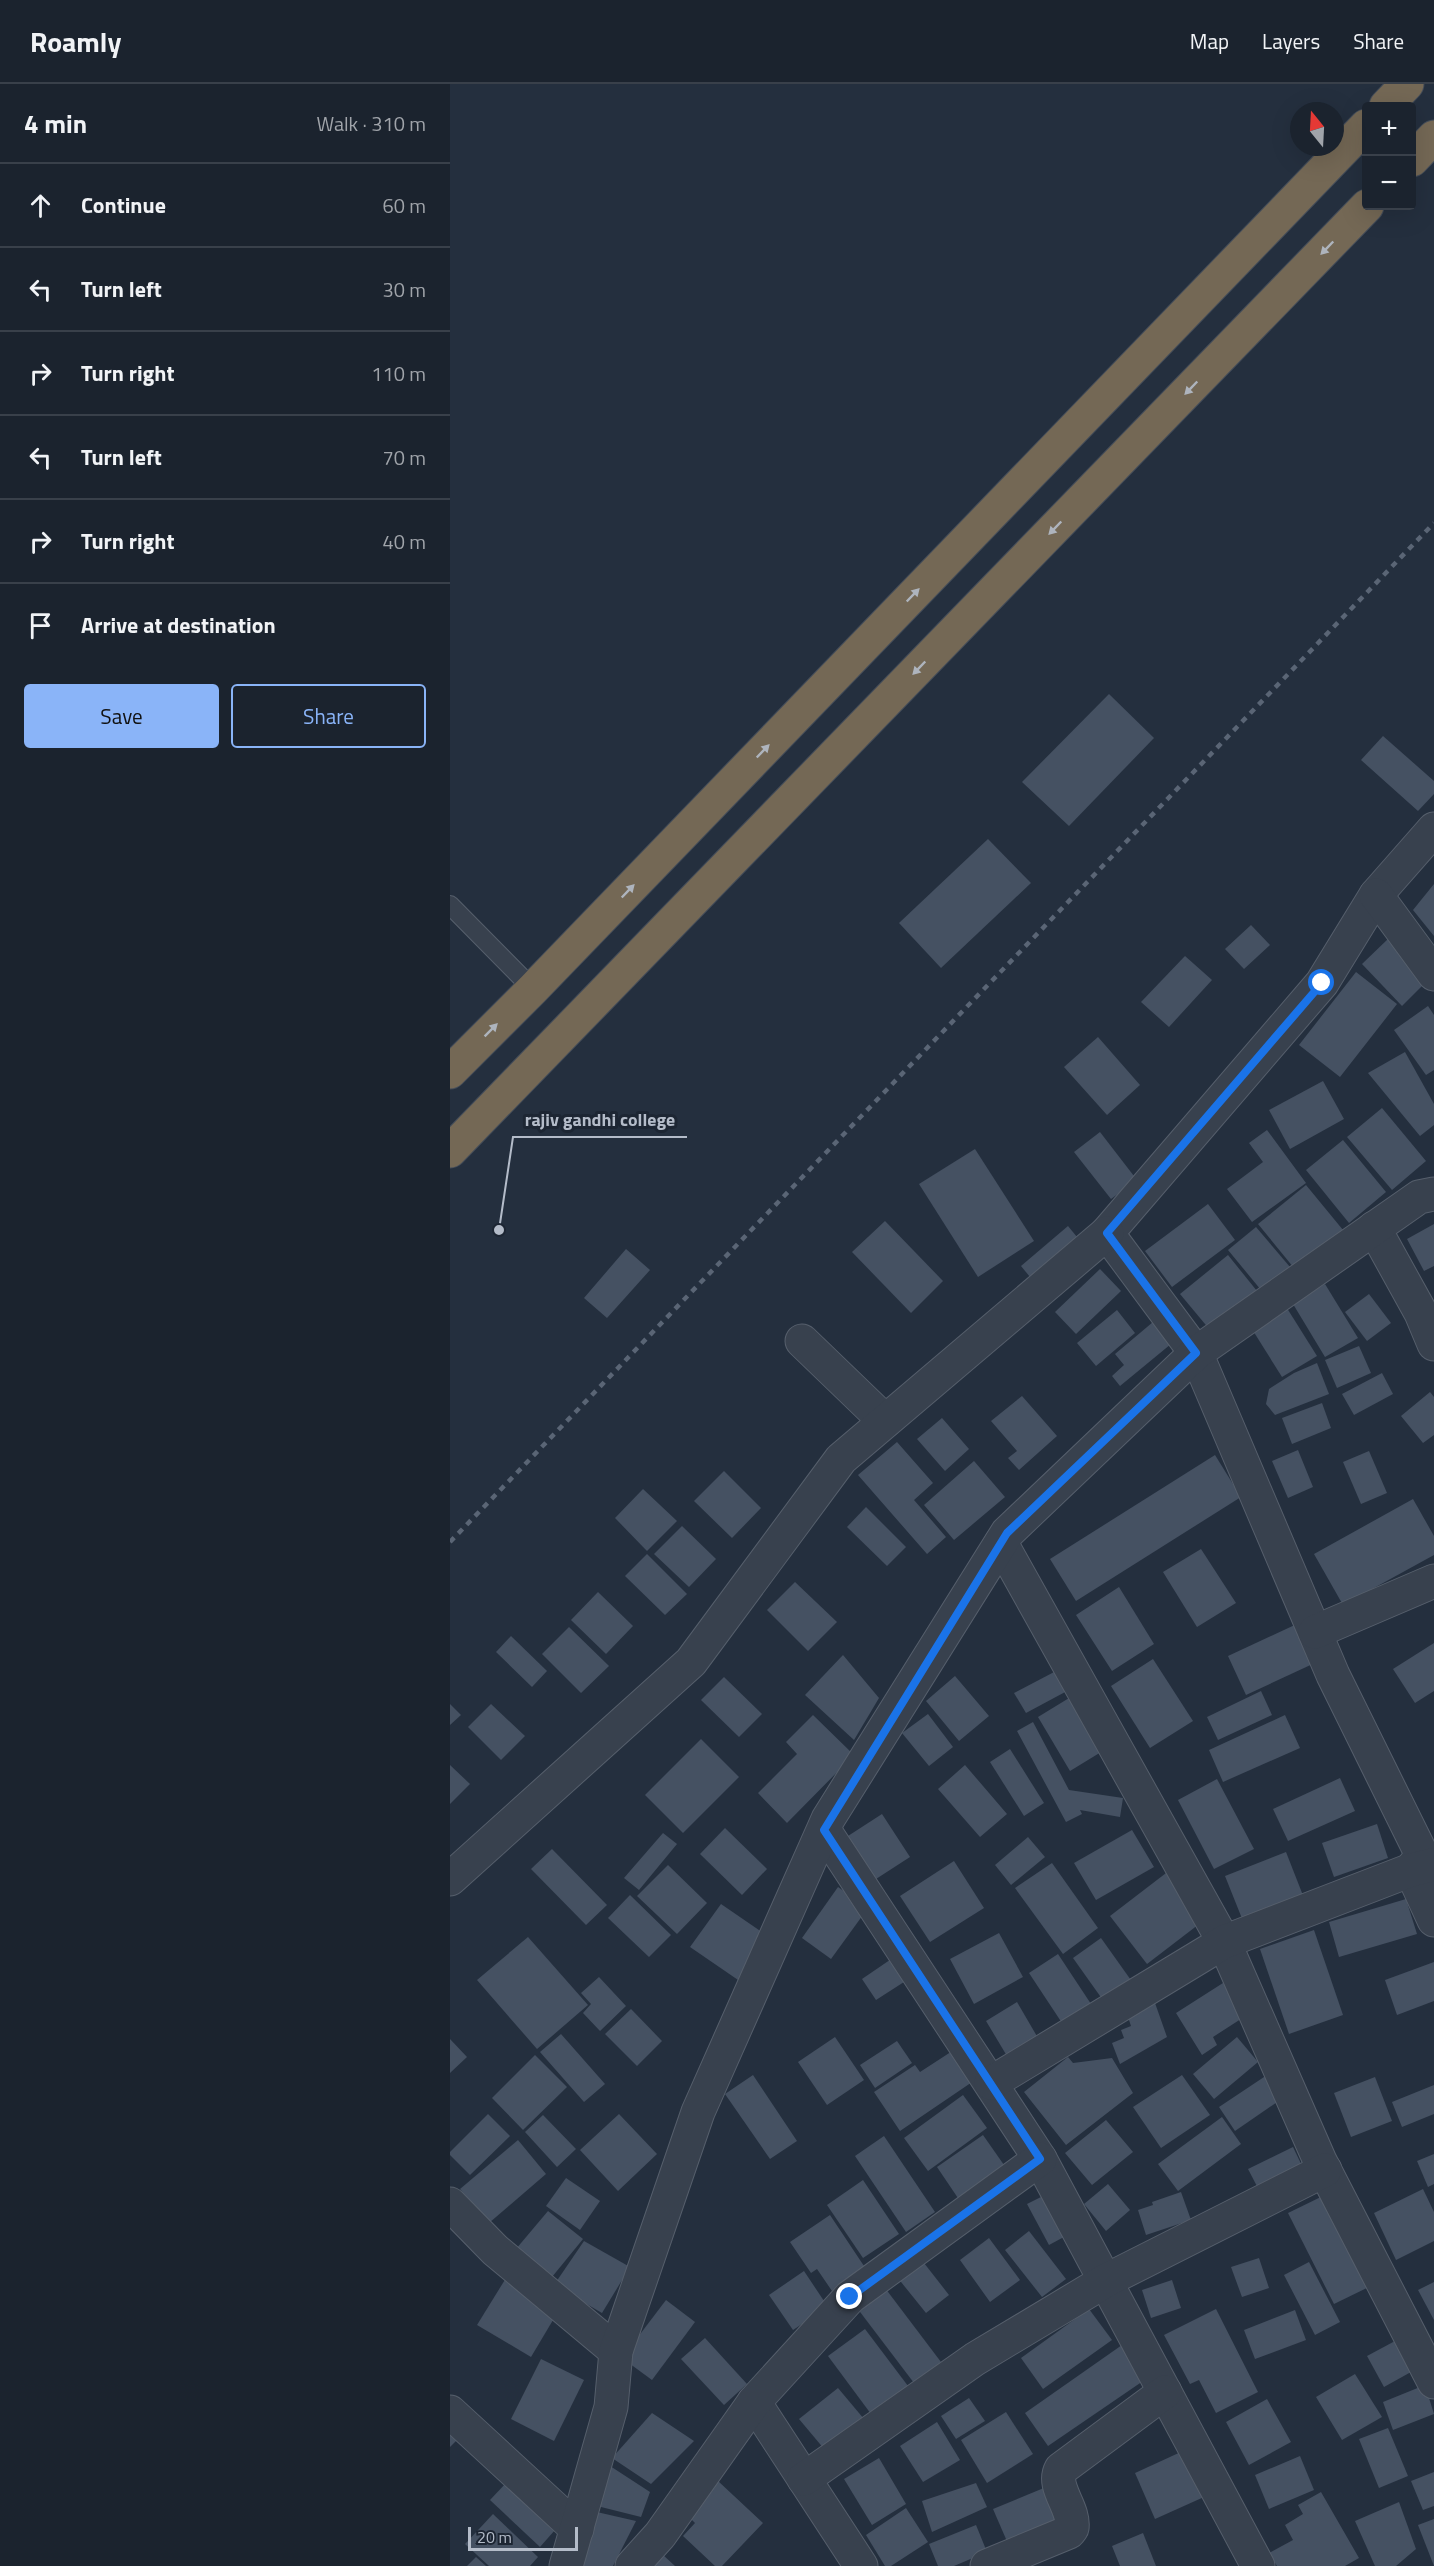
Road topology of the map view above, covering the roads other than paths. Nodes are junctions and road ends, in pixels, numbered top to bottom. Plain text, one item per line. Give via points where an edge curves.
1 (1407, 84) edge
2 (1390, 102) edge
3 (1362, 130) edge
4 (1434, 137) edge
5 (1416, 156) edge
6 (1363, 210) edge
7 (1434, 830) edge
8 (1377, 895) junction
9 (450, 905) edge
10 (1434, 974) edge
11 (533, 989) junction
12 (450, 1072) edge
13 (450, 1152) edge
14 (1434, 1194) edge
15 (1374, 1228) junction
16 (1107, 1233) junction
17 (802, 1341) dead end
18 (1434, 1344) edge
19 (1196, 1353) junction
20 (885, 1421) junction
21 (1000, 1543) junction
22 (1434, 1581) edge
23 (1315, 1632) junction
24 (824, 1830) junction
25 (1423, 1867) edge
26 (450, 1879) edge
27 (1434, 1920) edge
28 (1224, 1942) junction
29 (991, 2083) junction
30 (1040, 2159) junction
31 (1325, 2170) junction
32 (450, 2204) edge
33 (1105, 2281) junction
34 (616, 2351) junction
35 (1434, 2382) edge
36 (1165, 2392) junction
37 (754, 2402) junction
38 (450, 2412) edge
39 (804, 2479) junction
40 (577, 2529) junction
41 (566, 2566) edge
42 (632, 2566) edge
43 (861, 2566) edge
44 (987, 2566) edge
45 (1258, 2566) edge

1 - 2 highway
11 -> 3 highway
4 - 5 highway
6 -> 13 highway
7 - 8 street
8 - 10 street
8 - 16 street via 1322,983
9 - 11 lane
12 -> 11 highway
14 - 15 street via 1419,1197
15 - 18 street
15 - 19 street
16 - 19 street
16 - 20 street
17 - 20 street
19 - 21 street
19 - 23 street
20 - 26 street via 841,1459 695,1658
21 - 24 street
21 - 28 street
22 - 23 street
23 - 25 street via 1422,1855
24 - 29 street
24 - 34 street via 698,2112
25 - 27 street
25 - 28 street
28 - 29 street
28 - 31 street
29 - 30 street
30 - 33 street
30 - 37 street via 856,2292
31 - 33 street
31 - 35 street
32 - 34 street via 495,2250
33 - 36 street
33 - 39 street via 975,2359
34 - 40 street via 611,2407
36 - 44 street via 1061,2469 1058,2480 1072,2517 1069,2532
36 - 45 street
37 - 39 street
37 - 42 street via 660,2535
38 - 40 street
39 - 43 street
40 - 41 street

